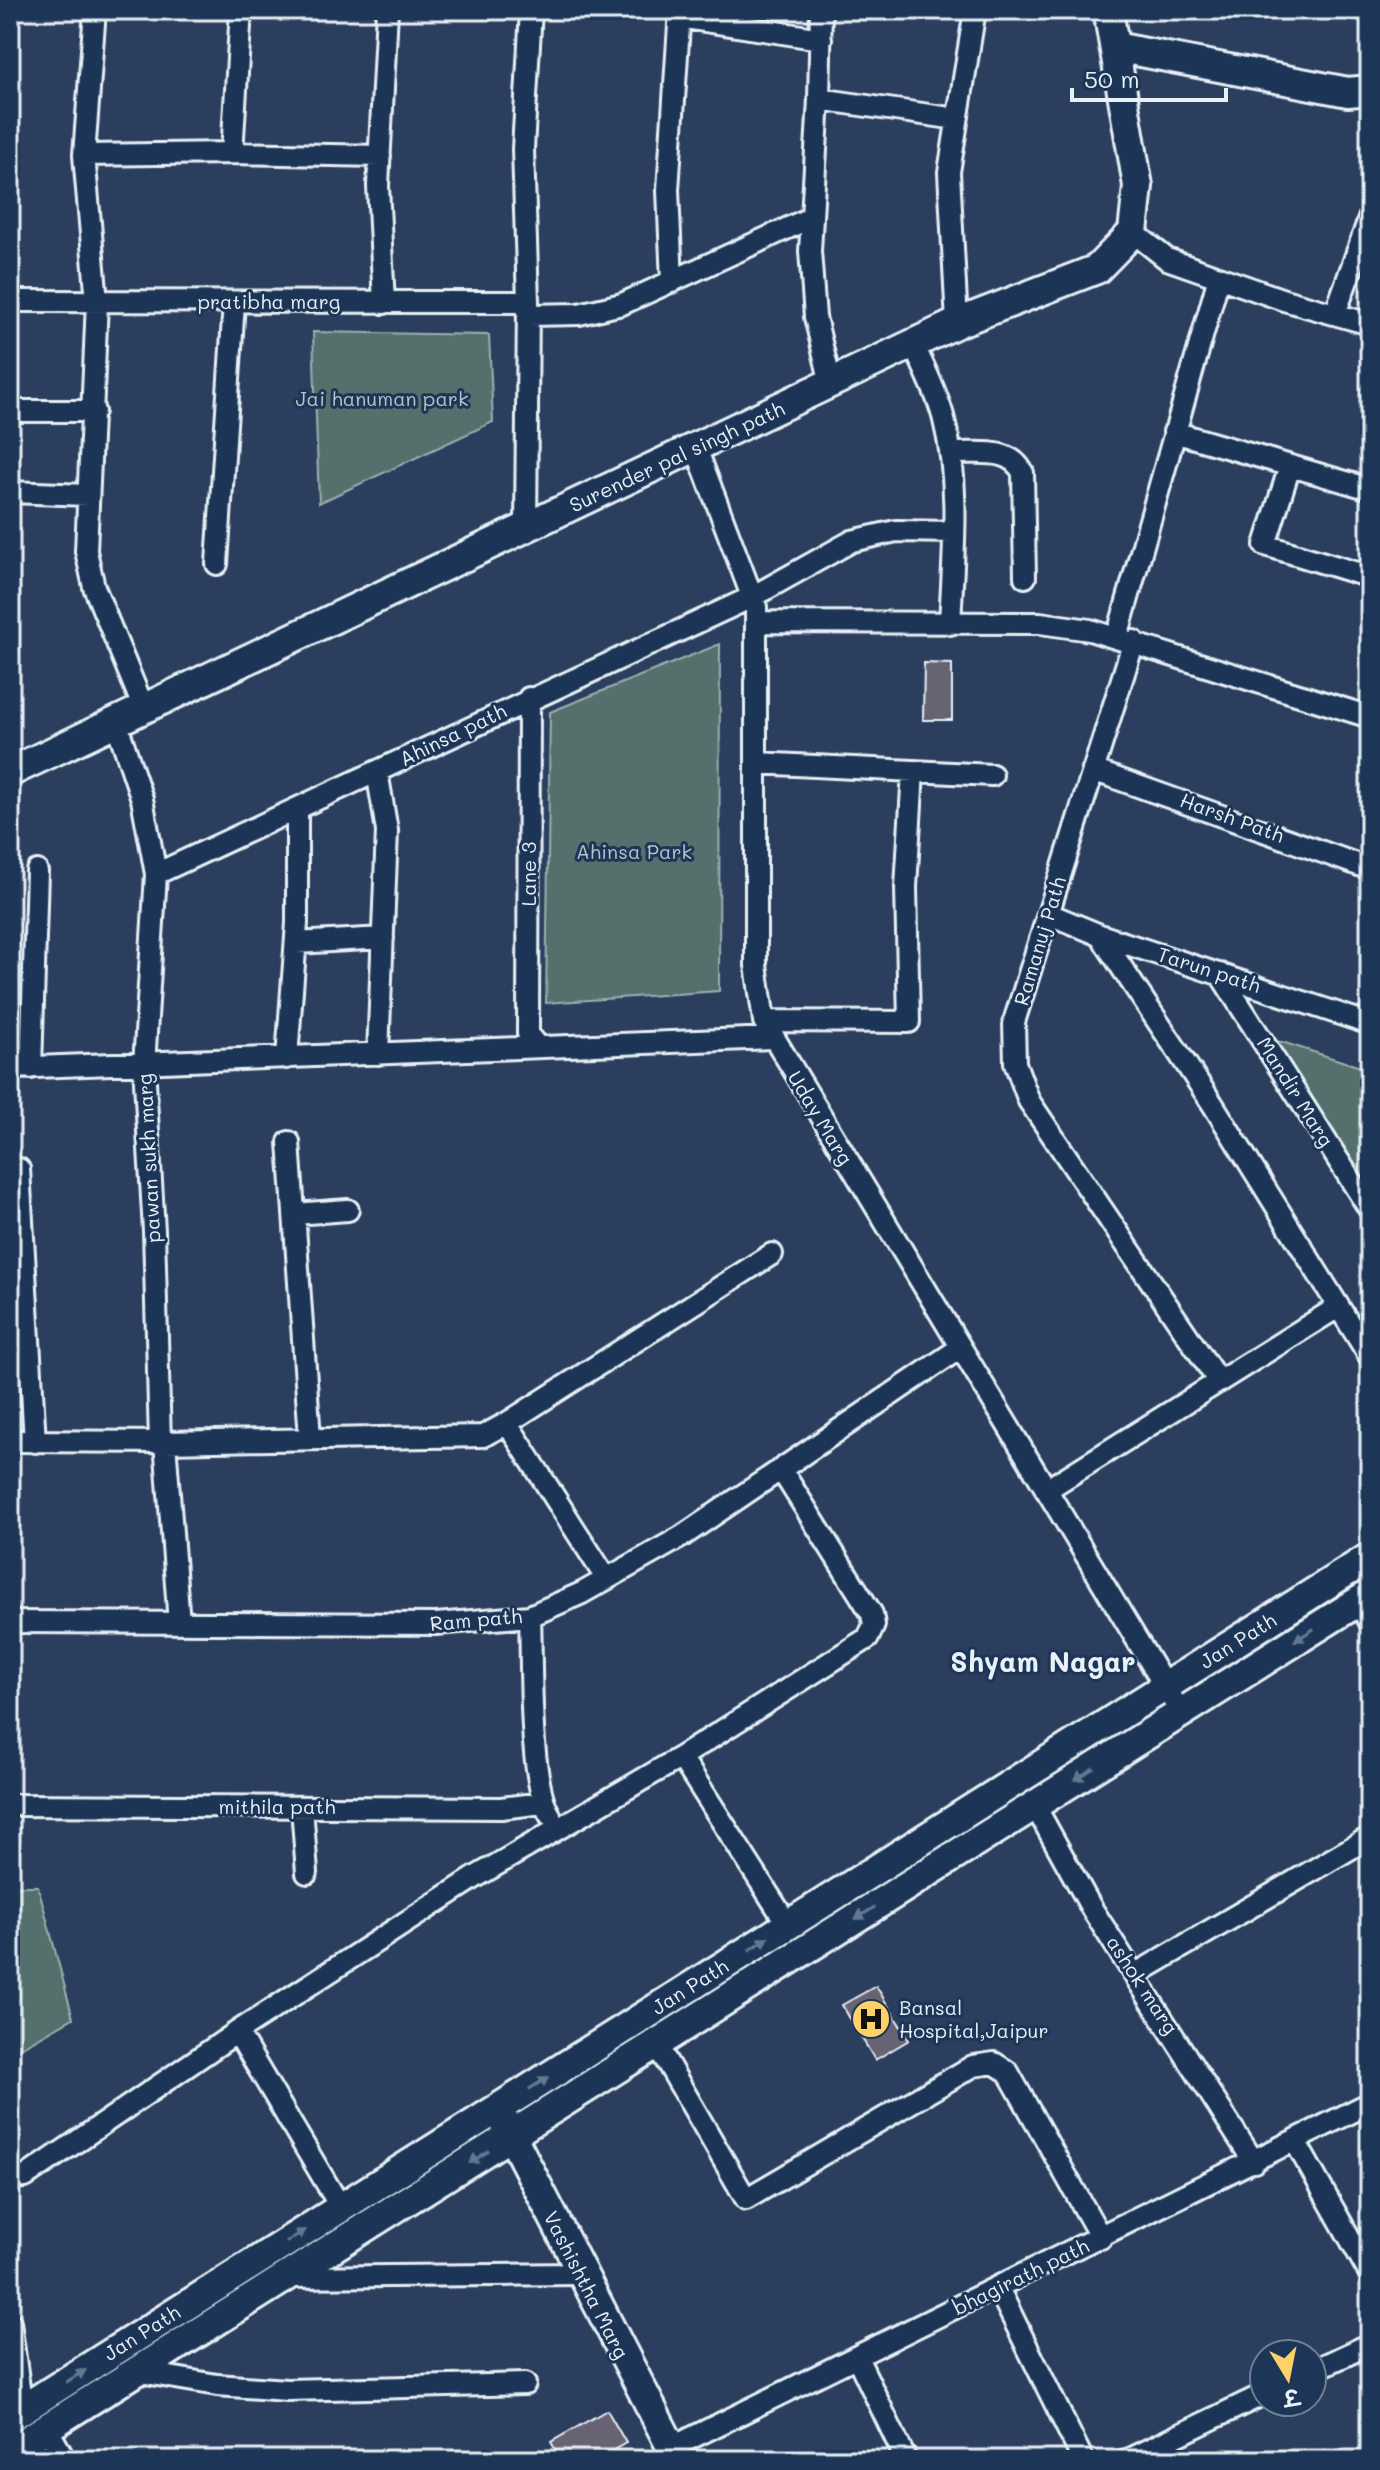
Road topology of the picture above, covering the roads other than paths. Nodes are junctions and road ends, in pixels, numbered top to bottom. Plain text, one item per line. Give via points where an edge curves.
1 (95, 10) edge
2 (241, 10) edge
3 (387, 10) edge
4 (531, 10) edge
5 (821, 10) edge
6 (975, 10) edge
7 (1108, 10) edge
8 (679, 14) edge
9 (741, 18) edge
10 (821, 39) junction
11 (1115, 47) junction
12 (1370, 90) edge
13 (819, 99) junction
14 (957, 119) junction
15 (232, 153) junction
16 (84, 155) junction
17 (380, 156) junction
18 (1370, 216) edge
19 (810, 218) junction
20 (1133, 232) junction
21 (1219, 277) junction
22 (672, 282) junction
23 (10, 301) edge
24 (97, 302) junction
25 (234, 302) junction
26 (384, 303) junction
27 (528, 308) junction
28 (1335, 314) junction
29 (957, 323) junction
30 (1370, 324) edge
31 (914, 345) junction
32 (831, 384) junction
33 (10, 411) edge
34 (94, 411) junction
35 (1174, 432) junction
36 (696, 448) junction
37 (951, 453) junction
38 (1290, 466) junction
39 (1370, 489) edge
40 (10, 492) edge
41 (87, 495) junction
42 (526, 528) junction
43 (954, 532) junction
44 (217, 564) dead end
45 (1025, 577) dead end
46 (1370, 577) edge
47 (752, 597) junction
48 (756, 622) junction
49 (950, 624) junction
50 (1126, 639) junction
51 (529, 698) junction
52 (144, 709) junction
53 (1370, 717) edge
54 (116, 722) junction
55 (756, 763) junction
56 (11, 769) edge
57 (1093, 770) junction
58 (377, 771) junction
59 (913, 771) junction
60 (992, 775) dead end
61 (297, 809) junction
62 (1370, 869) edge
63 (37, 871) dead end
64 (156, 874) junction
65 (1049, 914) junction
66 (1100, 935) junction
67 (383, 938) junction
68 (296, 943) junction
69 (1220, 974) junction
70 (1370, 1024) edge
71 (769, 1030) junction
72 (539, 1047) junction
73 (378, 1054) junction
74 (287, 1058) junction
75 (144, 1065) junction
76 (20, 1068) edge
77 (289, 1142) dead end
78 (19, 1169) dead end
79 (348, 1210) dead end
80 (1370, 1210) edge
81 (294, 1214) junction
82 (772, 1254) dead end
83 (1338, 1307) junction
84 (960, 1348) junction
85 (1370, 1357) edge
86 (1219, 1382) junction
87 (507, 1423) junction
88 (310, 1438) junction
89 (10, 1441) edge
90 (35, 1442) junction
91 (163, 1442) junction
92 (782, 1471) junction
93 (1046, 1490) junction
94 (1370, 1557) edge
95 (606, 1578) junction
96 (1366, 1606) edge
97 (530, 1616) junction
98 (10, 1622) edge
99 (179, 1623) junction
100 (1164, 1687) junction
101 (1181, 1713) junction
102 (681, 1757) junction
103 (543, 1803) junction
104 (10, 1805) edge
105 (1035, 1806) junction
106 (302, 1807) junction
107 (559, 1828) junction
108 (1370, 1837) edge
109 (307, 1873) dead end
110 (788, 1925) junction
111 (1136, 1974) junction
112 (237, 2032) junction
113 (657, 2045) junction
114 (1370, 2103) edge
115 (498, 2109) junction
116 (511, 2136) junction
117 (1295, 2141) junction
118 (1254, 2162) junction
119 (10, 2178) edge
120 (341, 2208) junction
121 (1101, 2238) junction
122 (580, 2274) junction
123 (1370, 2274) edge
124 (289, 2277) junction
125 (998, 2288) junction
126 (10, 2322) edge
127 (1370, 2344) edge
128 (857, 2357) junction
129 (1328, 2364) edge
130 (140, 2372) junction
131 (525, 2384) dead end
132 (1248, 2402) edge
133 (16, 2413) edge
134 (48, 2430) junction
135 (10, 2451) edge
136 (674, 2454) edge
137 (65, 2460) edge
138 (906, 2460) edge
139 (1083, 2460) edge
140 (1127, 2460) edge

1 - 16 street
2 - 15 street
3 - 17 street
4 - 27 street via 523,149
5 - 10 street
6 - 14 street
7 - 11 street
8 - 9 street
8 - 22 street via 668,190
9 - 10 street
10 - 13 street
11 - 12 street via 1348,92
11 - 20 street via 1138,186
13 - 14 street
13 - 19 street
14 - 29 street via 949,172
15 - 16 street
15 - 17 street
16 - 24 street
17 - 26 street
18 - 28 street
19 - 22 street, pratibha marg
19 - 32 street via 815,317
20 - 21 street via 1167,259
20 - 29 street, Surender pal singh path via 1097,269
21 - 28 street
21 - 35 street, Ramanuj Path
22 - 27 street, pratibha marg via 622,304 579,314
23 - 24 street, pratibha marg
24 - 25 street, pratibha marg
24 - 34 street
25 - 26 street, pratibha marg
25 - 44 street
26 - 27 street, pratibha marg
27 - 42 street
28 - 30 street
29 - 31 street, Surender pal singh path
31 - 32 street, Surender pal singh path
31 - 37 street via 943,416
32 - 36 street, Surender pal singh path
33 - 34 street
34 - 41 street
35 - 38 street
35 - 50 street, Ramanuj Path
36 - 42 street, Surender pal singh path
36 - 47 street, Uday Marg
37 - 43 street
37 - 45 street via 1005,454 1017,460 1023,473
38 - 39 street
38 - 46 street via 1265,545
40 - 41 street
41 - 52 street via 86,551 94,587
42 - 52 street, Surender pal singh path
43 - 47 street, Ahinsa path via 896,531 852,541
43 - 49 street
47 - 48 street, Uday Marg
47 - 51 street, Ahinsa path
48 - 49 street
48 - 55 street, Uday Marg
49 - 50 street via 1040,623
50 - 53 street
50 - 57 street, Ramanuj Path
51 - 58 street, Ahinsa path
51 - 72 street, Lane 3 via 528,1034
52 - 54 street, Surender pal singh path
54 - 56 street, Surender pal singh path
54 - 64 street, pawan sukh marg via 142,799
55 - 59 street
55 - 71 street, Uday Marg via 756,965
57 - 62 street, Harsh Path
57 - 65 street, Ramanuj Path
58 - 61 street, Ahinsa path
58 - 67 street via 387,831
59 - 60 street
59 - 71 street via 906,887 909,1022
61 - 64 street, Ahinsa path
61 - 68 street
63 - 76 street
64 - 75 street, pawan sukh marg
65 - 66 street, Tarun path
65 - 86 street, Ramanuj Path via 1014,1022 1015,1063 1029,1101
66 - 69 street, Tarun path
66 - 83 street
67 - 68 street
67 - 73 street
68 - 74 street
69 - 70 street, Tarun path
69 - 80 street, Mandir Marg
71 - 72 street
71 - 84 street, Uday Marg
72 - 73 street
73 - 74 street
74 - 75 street
75 - 76 street
75 - 91 street, pawan sukh marg
77 - 81 street
78 - 90 street
79 - 81 street
81 - 88 street
82 - 87 street
83 - 85 street
83 - 86 street
84 - 92 street, Ram path
84 - 93 street, Uday Marg
86 - 93 street
87 - 88 street via 483,1436
87 - 95 street
88 - 91 street
89 - 90 street
90 - 91 street
91 - 99 street, pawan sukh marg
92 - 95 street, Ram path
92 - 102 street via 874,1625 868,1638
93 - 100 street, Uday Marg
94 - 100 street, Jan Path
95 - 97 street, Ram path
96 -> 101 street, Jan Path
97 - 99 street, Ram path via 436,1624
97 - 103 street
98 - 99 street, Ram path
100 - 101 street, Uday Marg
100 - 110 street, Jan Path
101 -> 105 street, Jan Path
102 - 107 street
102 - 110 street
103 - 106 street, mithila path via 501,1808
103 - 107 street
104 - 106 street, mithila path
105 - 111 street, ashok marg via 1092,1909
105 -> 113 street, Jan Path
106 - 109 street
107 - 112 street
108 - 111 street
115 -> 110 street, Jan Path
111 - 118 street, ashok marg
112 - 119 street via 25,2177
112 - 120 street
113 - 116 street, Jan Path
113 - 121 street via 750,2206 973,2066 994,2063 1008,2072
114 - 117 street, bhagirath path
115 - 116 street, Vashishtha Marg
115 - 120 street, Jan Path
116 - 122 street, Vashishtha Marg
116 -> 124 street, Jan Path
117 - 118 street, bhagirath path
117 - 123 street
118 - 121 street, bhagirath path
133 -> 120 street, Jan Path
121 - 125 street, bhagirath path
122 - 124 street
122 - 136 street, Vashishtha Marg
124 - 130 street, Jan Path
125 - 128 street, bhagirath path
125 - 139 street
126 - 133 street
127 - 129 street
128 - 136 street, bhagirath path
128 - 138 street
130 - 131 street via 287,2390
130 - 134 street, Jan Path
132 - 140 street
134 - 135 street, Jan Path
134 - 137 street

